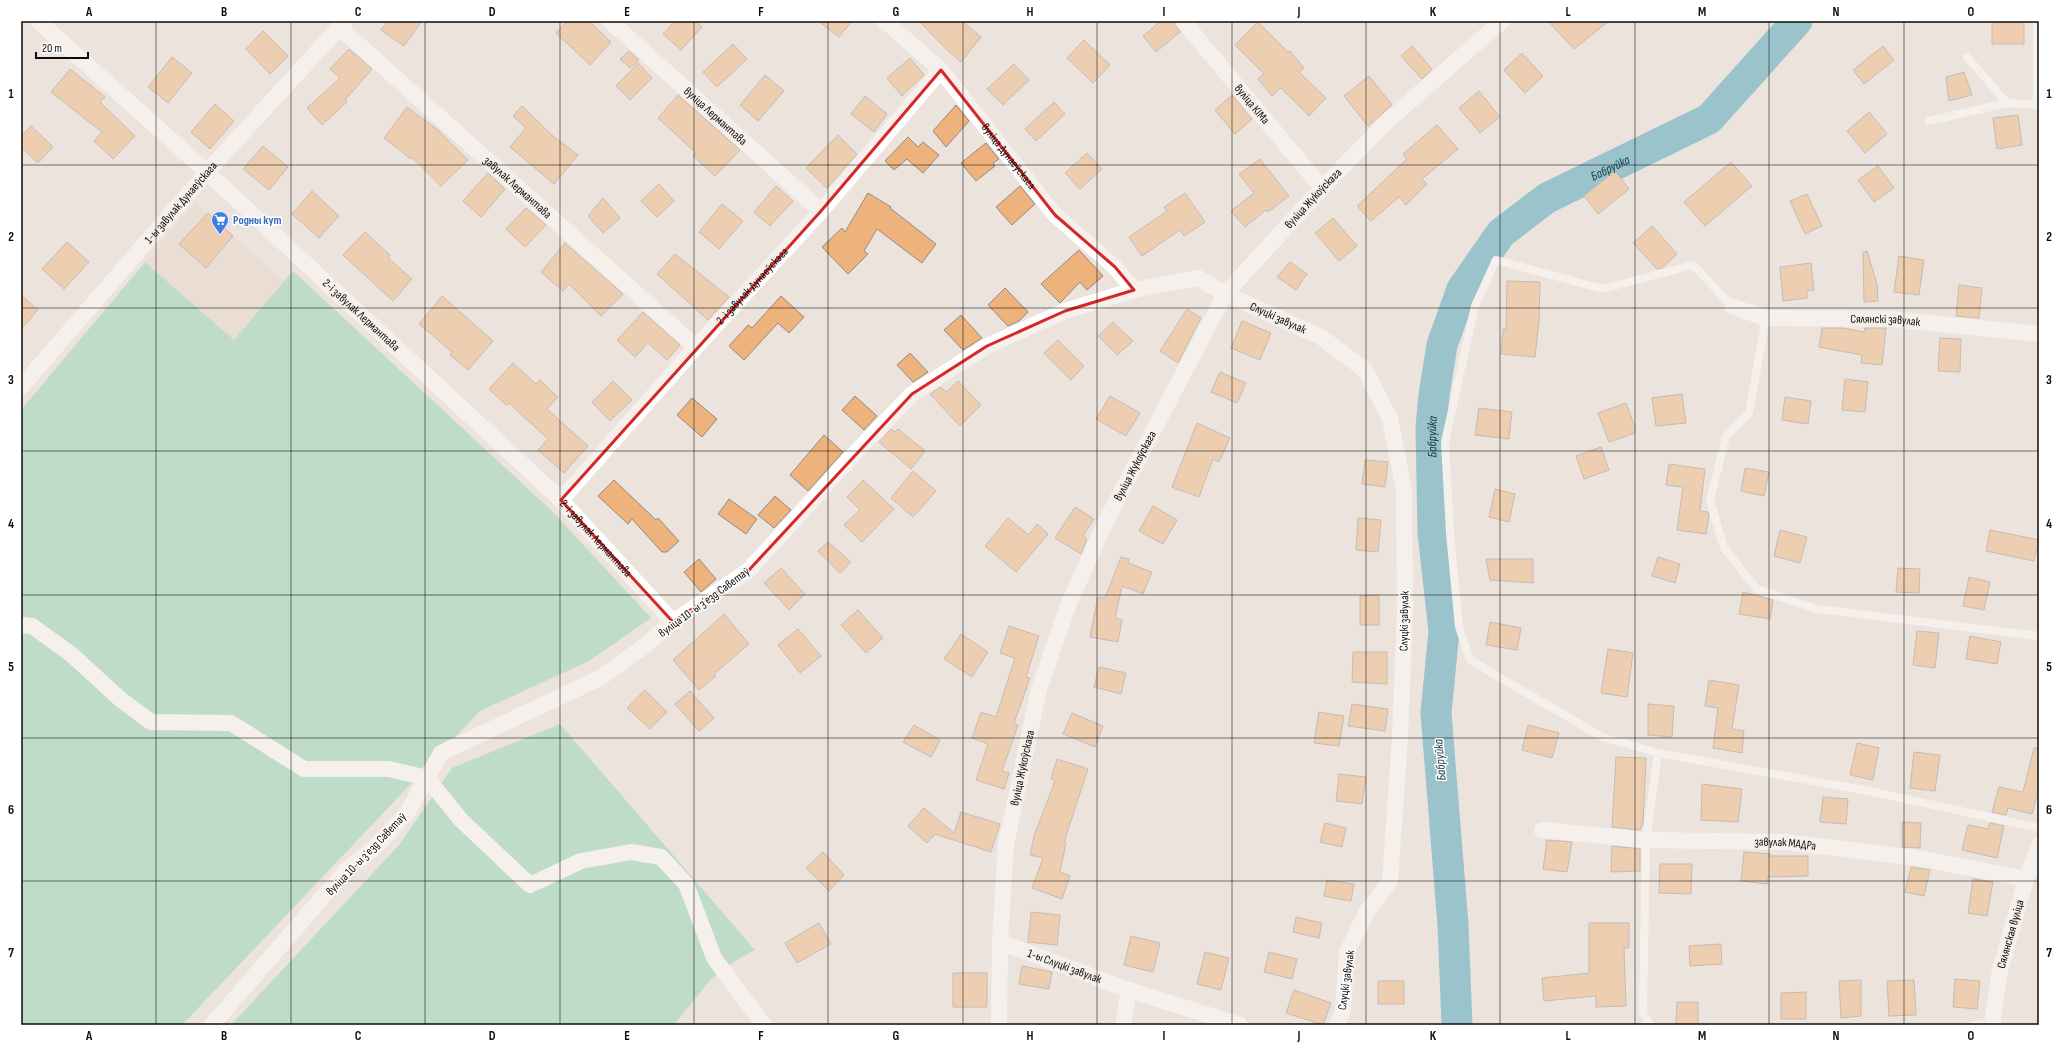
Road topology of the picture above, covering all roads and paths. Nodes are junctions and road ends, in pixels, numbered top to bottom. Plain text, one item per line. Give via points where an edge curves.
1 (38, 21) edge
2 (610, 21) edge
3 (885, 21) edge
4 (1183, 21) edge
5 (2037, 21) edge
6 (342, 24) edge
7 (1494, 24) edge
8 (1967, 57) dead end
9 (941, 70) junction
10 (2007, 103) junction
11 (2038, 105) edge
12 (1929, 121) dead end
13 (207, 172) junction
14 (1322, 188) junction
15 (821, 211) junction
16 (1134, 290) junction
17 (1225, 294) junction
18 (1733, 307) joint
19 (1766, 318) junction
20 (2039, 334) edge
21 (696, 347) junction
22 (21, 387) edge
23 (561, 500) junction
24 (673, 622) junction
25 (21, 625) edge
26 (2039, 636) edge
27 (1658, 753) junction
28 (427, 778) junction
29 (2039, 828) edge
30 (1542, 830) dead end
31 (1646, 840) junction
32 (2039, 845) edge
33 (2026, 879) junction
34 (1000, 942) junction
35 (1129, 990) junction
36 (212, 1025) edge
37 (764, 1025) edge
38 (1000, 1025) edge
39 (1123, 1025) edge
40 (1240, 1025) edge
41 (1337, 1025) edge
42 (1650, 1025) edge
43 (1974, 1025) edge
44 (1993, 1025) edge

1 - 13 street, 2-і завулак Лермантава
2 - 15 street, вуліца Лермантава
3 - 9 street, вуліца Дунаеўскага
4 - 14 street, вуліца КІМа
5 - 11 lane
6 - 13 street, 1-ы завулак Дунаеўскага
6 - 21 street, завулак Лермантава
7 - 14 street, вуліца Жукоўскага via 1391,118
8 - 10 lane
9 - 15 street, 2-і завулак Дунаеўскага
9 - 16 street, вуліца Дунаеўскага via 1055,215 1115,267
10 - 11 lane
10 - 12 lane
13 - 22 street, 1-ы завулак Дунаеўскага
13 - 23 street, 2-і завулак Лермантава
14 - 17 street, вуліца Жукоўскага
15 - 21 street, 2-і завулак Дунаеўскага
16 - 17 street, вуліца 10-ы зʼезд Саветаў via 1198,278
16 - 24 street, вуліца 10-ы зʼезд Саветаў via 1065,311 987,346 912,394 749,570
17 - 34 street, вуліца Жукоўскага via 1107,519 1069,603 1039,689 1006,844
17 - 41 street, Слуцкі завулак via 1321,337 1365,370 1390,419 1404,490 1403,658 1390,881 1367,911 1347,952 1343,1010
18 - 19 street, Сялянскі завулак
18 - 27 lane via 1693,265 1603,289 1496,260 1476,306 1446,442 1450,533 1459,627 1470,660 1602,737
19 - 20 street, Сялянскі завулак via 1891,320
19 - 26 lane via 1749,413 1726,437 1710,500 1724,548 1757,589 1817,609
21 - 23 street, 2-і завулак Дунаеўскага
23 - 24 street, 2-і завулак Лермантава
24 - 28 street, вуліца 10-ы зʼезд Саветаў via 600,678 441,753
25 - 28 street via 32,626 70,654 120,699 151,722 231,723 304,769 389,769
27 - 29 lane via 1869,791
27 - 31 lane
28 - 36 street, вуліца 10-ы зʼезд Саветаў via 407,813 371,851 346,870
28 - 37 street via 461,820 530,885 581,861 631,852 661,857 686,884 714,958
30 - 31 street, завулак МАДРа
31 - 33 street, завулак МАДРа via 1785,842 1918,858
31 - 42 lane via 1643,1013
32 - 33 street, Сялянская вуліца
33 - 44 street, Сялянская вуліца via 2000,970
34 - 35 street, 1-ы Слуцкі завулак
34 - 38 street, вуліца Жукоўскага
35 - 39 street
35 - 40 street
43 - 44 lane

